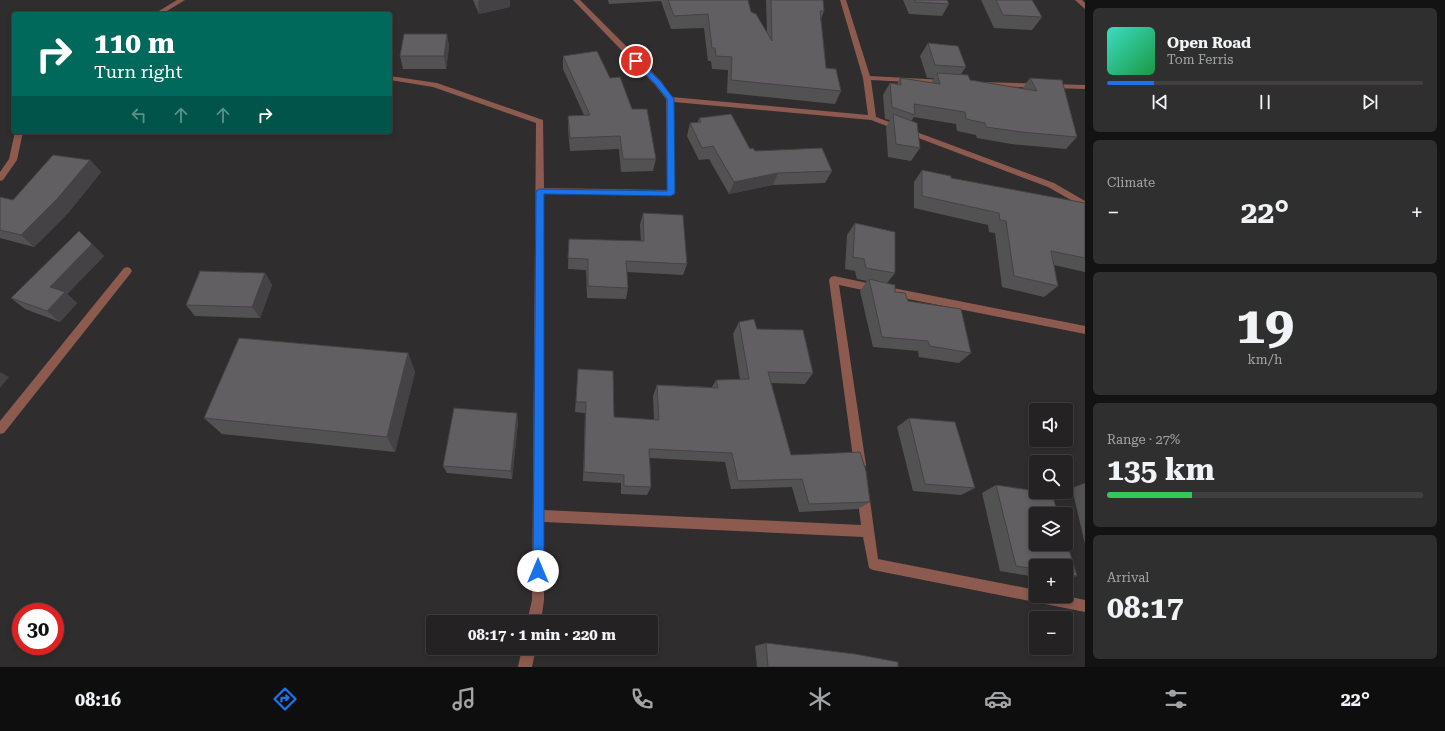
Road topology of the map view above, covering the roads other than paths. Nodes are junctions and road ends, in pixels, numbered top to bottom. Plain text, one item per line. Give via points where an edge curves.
1 (182, 0) edge
2 (576, 0) edge
3 (843, 0) edge
4 (1078, 0) edge
5 (1085, 7) edge
6 (161, 12) edge
7 (392, 78) edge
8 (868, 78) junction
9 (953, 83) edge
10 (976, 84) edge
11 (1085, 87) edge
12 (670, 99) junction
13 (872, 118) junction
14 (19, 134) edge
15 (0, 178) edge
16 (540, 191) junction
17 (1085, 205) edge
18 (127, 271) dead end
19 (1085, 330) edge
20 (0, 429) edge
21 (539, 516) junction
22 (869, 531) junction
23 (1085, 606) edge
24 (535, 615) edge
25 (528, 655) edge
26 (525, 667) edge

1 - 6 street
2 - 12 street
3 - 8 street
4 - 5 street
7 - 16 street via 434,85 540,122
8 - 9 street
8 - 13 street
10 - 11 street
12 - 13 street
12 - 16 street via 671,193
13 - 17 street via 1051,185
14 - 15 street via 13,160
16 - 21 street
18 - 20 street
19 - 22 street via 834,280
21 - 22 street
21 - 24 street via 538,600
22 - 23 street via 873,564
25 - 26 street

